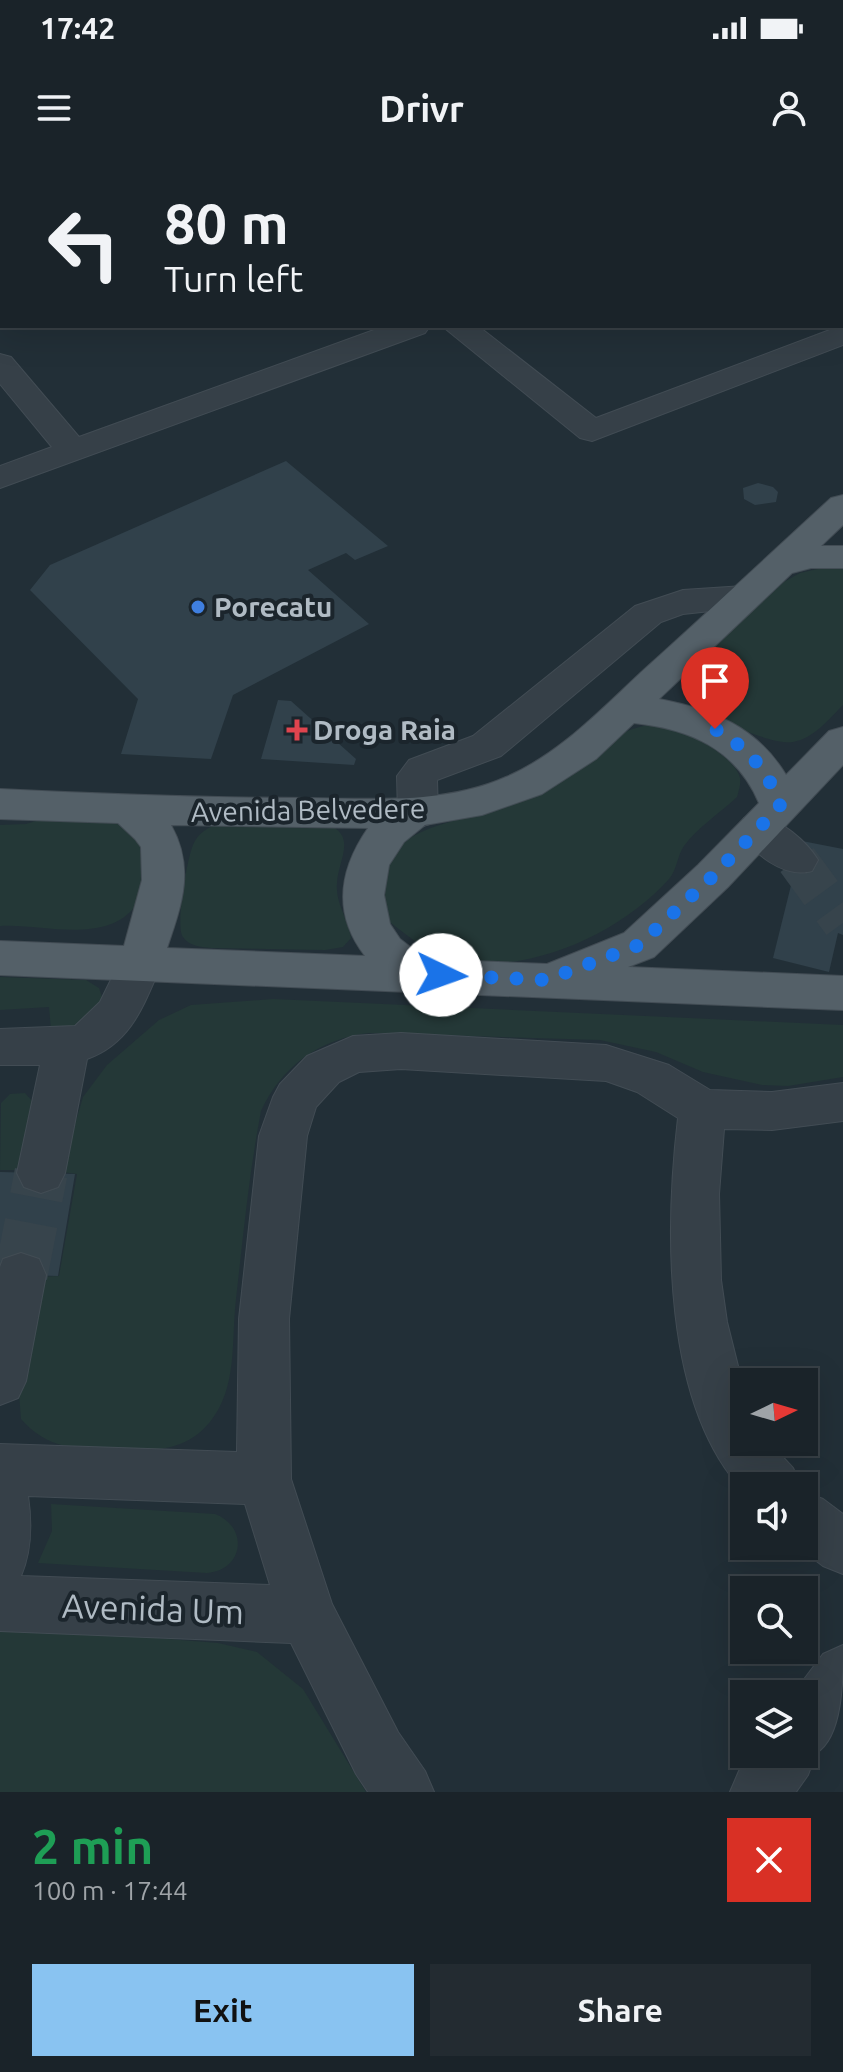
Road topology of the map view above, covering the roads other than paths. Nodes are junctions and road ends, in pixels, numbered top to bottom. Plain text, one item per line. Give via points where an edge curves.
1 (409, 328) edge
2 (461, 328) edge
3 (843, 334) edge
4 (0, 364) edge
5 (73, 451) junction
6 (0, 478) edge
7 (843, 506) edge
8 (843, 557) edge
9 (776, 566) junction
10 (744, 598) junction
11 (628, 709) junction
12 (843, 741) edge
13 (0, 804) edge
14 (131, 812) junction
15 (415, 813) junction
16 (769, 817) junction
17 (797, 860) tunnel mouth
18 (0, 958) edge
19 (140, 963) junction
20 (415, 974) junction
21 (546, 980) junction
22 (843, 993) edge
23 (0, 1047) edge
24 (66, 1048) junction
25 (843, 1102) edge
26 (702, 1109) junction
27 (41, 1173) tunnel mouth
28 (21, 1275) tunnel mouth
29 (0, 1381) edge
30 (0, 1469) edge
31 (762, 1472) edge
32 (264, 1479) junction
33 (0, 1490) edge
34 (818, 1528) edge
35 (843, 1547) edge
36 (0, 1560) edge
37 (0, 1603) edge
38 (307, 1615) junction
39 (843, 1674) edge
40 (818, 1709) edge
41 (777, 1768) edge
42 (404, 1792) edge
43 (760, 1792) edge

1 - 5 street
2 - 3 street via 592,431
4 - 5 street
5 - 6 street
7 - 9 main road, Avenida Belvedere
8 - 9 main road via 811,557
9 - 10 main road, Avenida Belvedere
10 - 11 main road, Avenida Belvedere
10 - 15 street via 698,599 664,605 648,614 487,746 423,770 417,776
11 - 15 main road, Avenida Belvedere via 582,749 511,792
11 - 16 main road via 688,718 740,744 773,784
12 - 16 main road
13 - 14 main road, Avenida Belvedere
14 - 15 main road, Avenida Belvedere
14 - 19 main road via 156,835 165,862 156,919
15 - 20 main road via 385,835 367,862 361,892 367,923 379,942
16 - 17 street
16 - 21 main road via 639,945
18 - 19 main road
19 - 20 main road
19 - 24 street via 106,1030
20 - 21 main road
21 - 22 main road
23 - 24 street
24 - 27 street
25 - 26 street via 772,1111
26 - 31 street via 693,1244 706,1352 739,1446
26 - 32 street via 653,1078 606,1063 401,1051 353,1054 323,1069 296,1097 283,1136 264,1319
28 - 29 street
30 - 32 street
32 - 38 street
33 - 36 street
34 - 35 street
37 - 38 street, Avenida Um
38 - 42 street via 377,1753
39 - 40 street
41 - 43 street

